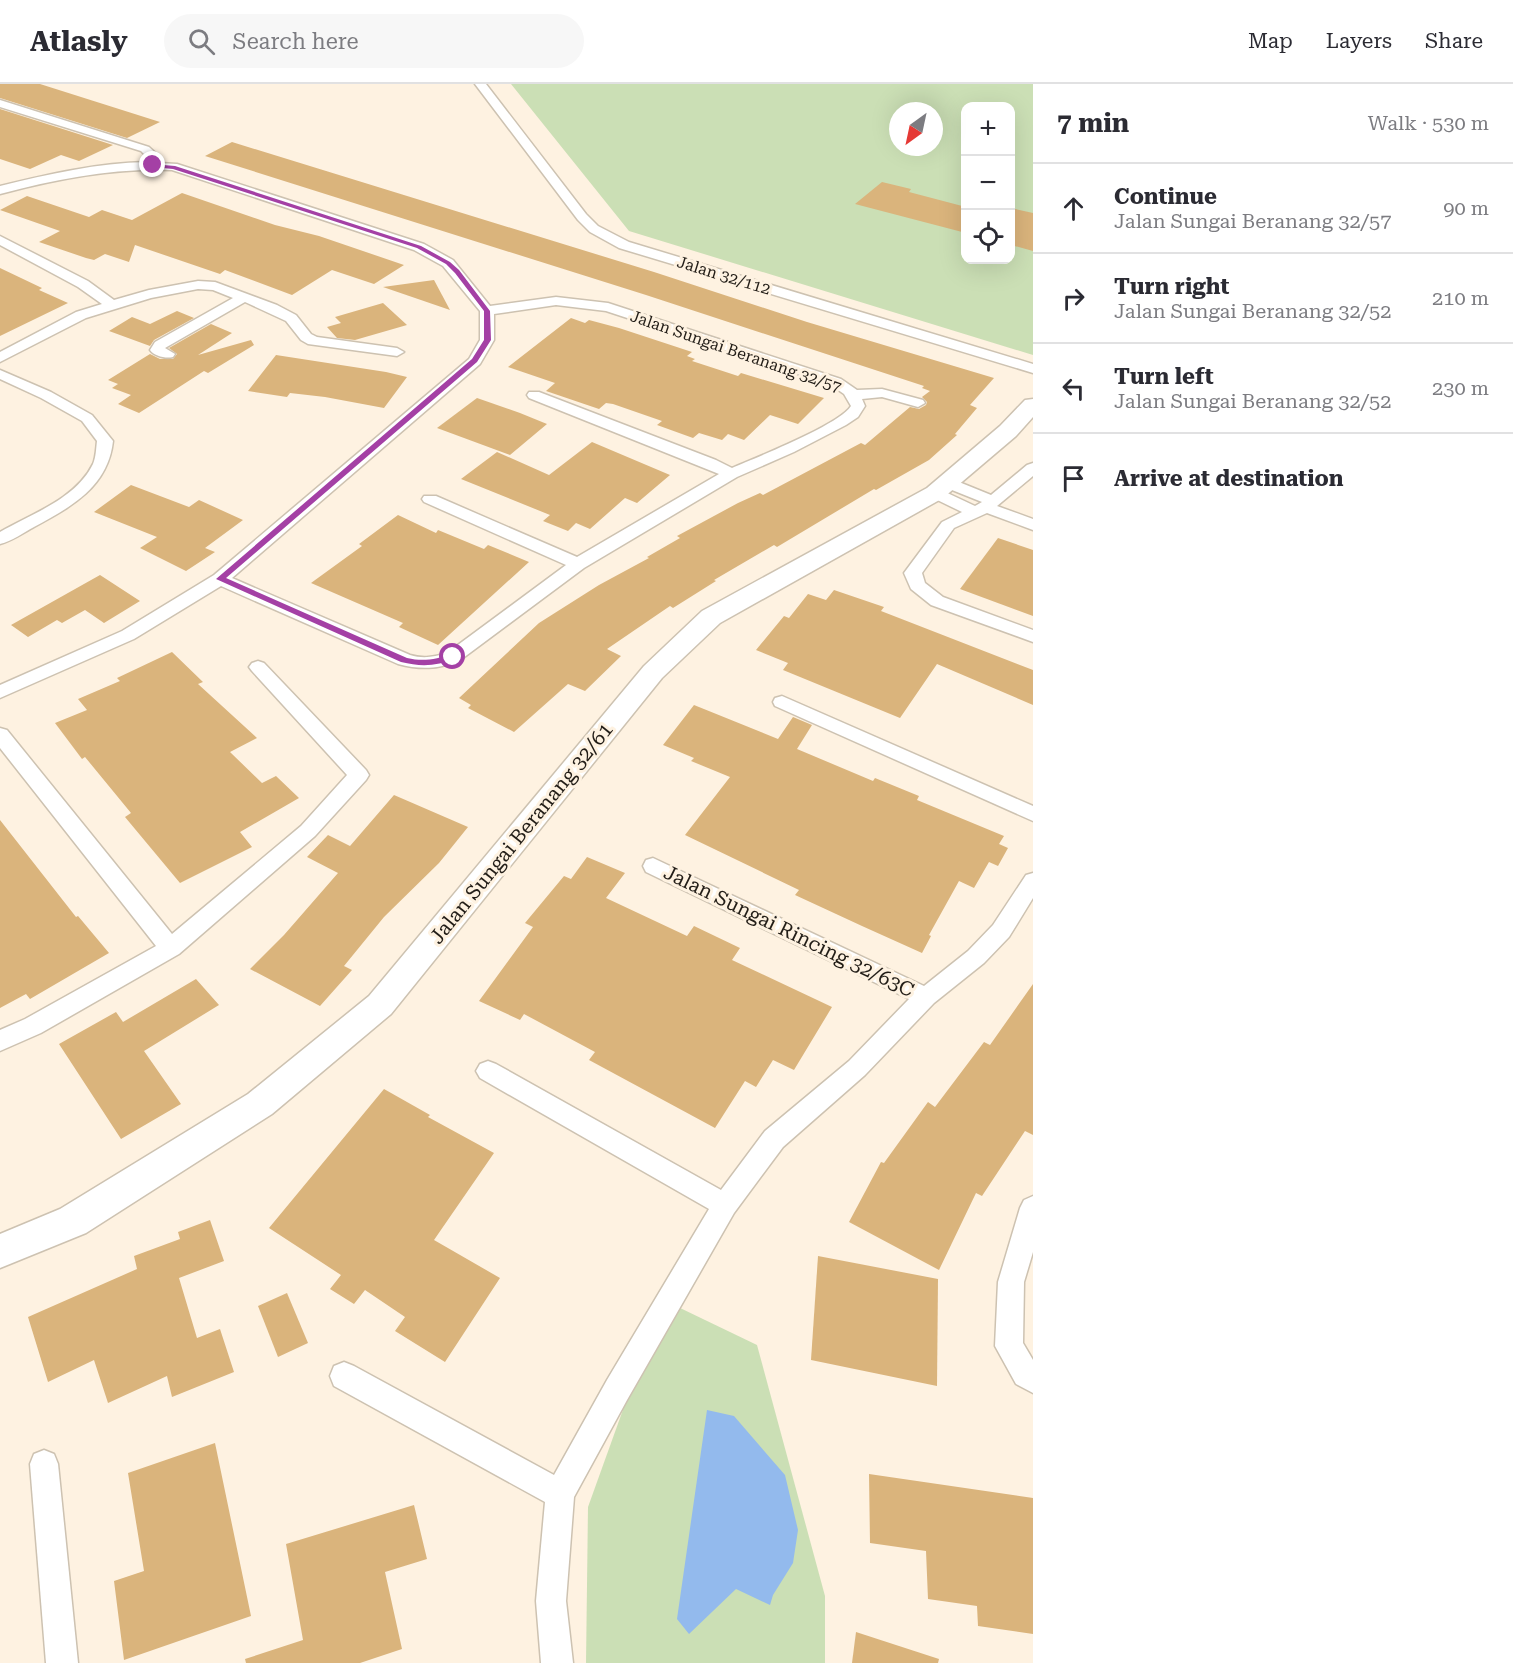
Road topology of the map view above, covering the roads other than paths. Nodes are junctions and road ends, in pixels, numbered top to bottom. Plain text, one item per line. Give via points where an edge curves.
1 (480, 84) edge
2 (0, 103) edge
3 (153, 165) junction
4 (0, 190) edge
5 (0, 240) edge
6 (244, 297) junction
7 (112, 304) junction
8 (487, 311) junction
9 (397, 352) dead end
10 (168, 354) dead end
11 (0, 358) edge
12 (1033, 369) edge
13 (0, 374) edge
14 (854, 394) junction
15 (534, 395) dead end
16 (918, 403) dead end
17 (1033, 405) edge
18 (1033, 468) edge
19 (731, 474) junction
20 (941, 488) junction
21 (430, 499) dead end
22 (984, 507) junction
23 (1033, 525) edge
24 (0, 528) edge
25 (18, 528) junction
26 (0, 539) edge
27 (578, 564) junction
28 (220, 579) junction
29 (1033, 636) edge
30 (258, 667) dead end
31 (0, 692) edge
32 (782, 702) dead end
33 (0, 735) edge
34 (1033, 814) edge
35 (653, 866) dead end
36 (1033, 881) edge
37 (171, 948) junction
38 (926, 997) junction
39 (0, 1041) edge
40 (488, 1071) dead end
41 (725, 1205) junction
42 (1033, 1208) edge
43 (0, 1251) edge
44 (344, 1376) dead end
45 (1029, 1376) edge
46 (44, 1464) dead end
47 (560, 1494) junction
48 (62, 1663) edge
49 (557, 1663) edge

1 - 12 street, Jalan 32/112 via 582,217 614,240
2 - 3 street via 145,149 154,157
3 - 4 street via 63,175
3 - 8 street via 173,167 419,247 453,267
5 - 7 street
6 - 7 street via 215,286 198,285
6 - 9 street via 291,318 313,341
6 - 10 street via 160,345 157,350
7 - 11 street via 81,315
8 - 14 street, Jalan Sungai Beranang 32/57 via 556,301 608,307 836,382
8 - 28 street via 487,340 475,361
13 - 25 street via 87,418 105,441 102,463 86,485
14 - 16 street via 882,393
14 - 19 street, Jalan Sungai Beranang 32/57 via 858,406 853,414 789,449
15 - 19 street
17 - 20 street, Jalan Sungai Beranang 32/61 via 1008,432
18 - 22 street
19 - 27 street, Jalan Sungai Beranang 32/57
20 - 22 street
20 - 43 street, Jalan Sungai Beranang 32/61 via 711,617 653,672 380,1005 260,1104 73,1221
21 - 27 street
22 - 23 street
22 - 29 street via 948,525 913,573 917,585 937,601
24 - 25 street
25 - 26 street
27 - 28 street, Jalan Sungai Beranang 32/57 via 459,653 439,662 420,664
28 - 31 street via 128,635
30 - 37 street via 359,775 308,831
32 - 34 street
33 - 37 street
35 - 38 street, Jalan Sungai Rincing 32/63C
36 - 38 street via 1001,930 976,957
37 - 39 street
38 - 41 street via 857,1068 774,1139
40 - 41 street
41 - 47 street
42 - 45 street via 1011,1282 1009,1346
44 - 47 street
46 - 48 street
47 - 49 street via 551,1601

